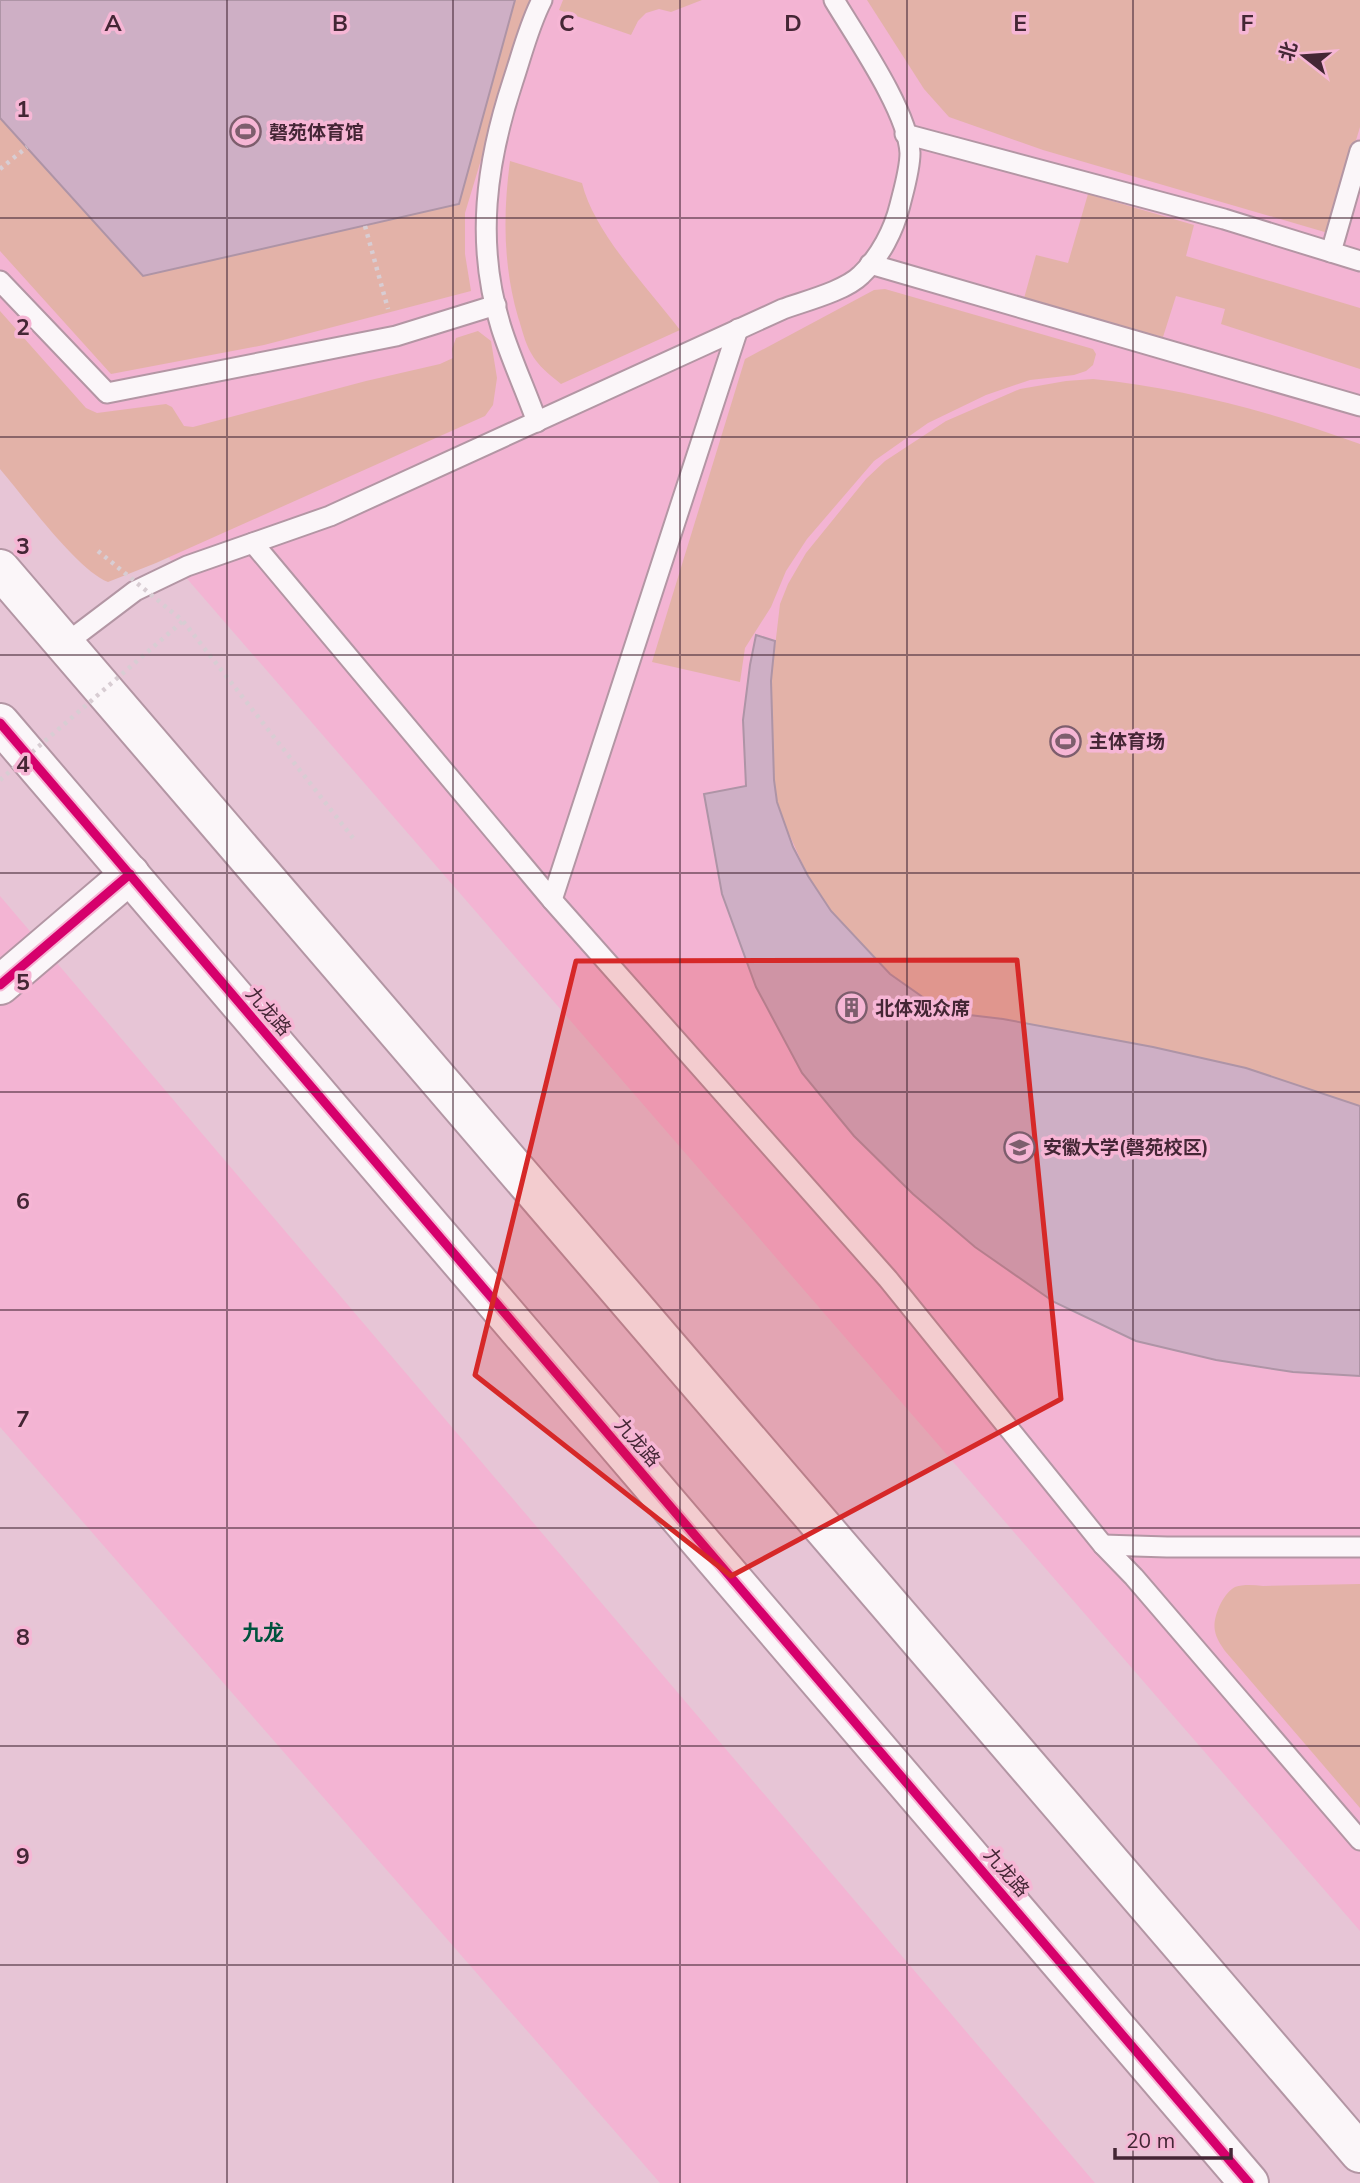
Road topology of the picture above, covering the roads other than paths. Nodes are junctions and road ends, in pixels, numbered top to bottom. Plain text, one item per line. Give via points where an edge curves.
1 (542, 0) edge
2 (834, 0) edge
3 (905, 134) junction
4 (1360, 151) edge
5 (1331, 252) junction
6 (1360, 261) edge
7 (870, 264) junction
8 (0, 281) edge
9 (496, 305) junction
10 (738, 329) junction
11 (1360, 406) edge
12 (537, 422) junction
13 (253, 543) junction
14 (0, 569) edge
15 (65, 644) junction
16 (0, 723) edge
17 (130, 874) junction
18 (552, 900) junction
19 (0, 985) edge
20 (1103, 1545) junction
21 (1360, 1547) edge
22 (1360, 1840) edge
23 (1360, 2153) edge
24 (1250, 2183) edge

1 - 9 lane via 494,144 484,225
2 - 3 lane via 902,120
3 - 5 lane
3 - 7 lane via 910,153 896,221
4 - 5 lane
5 - 6 lane
7 - 10 lane via 845,285
7 - 11 lane
8 - 9 lane via 107,393 396,336
9 - 12 lane
10 - 12 lane
10 - 18 lane
12 - 13 lane via 330,516
13 - 15 lane via 187,566 135,591
13 - 18 lane
14 - 15 main road
15 - 23 main road
16 - 17 main road, 九龙路
17 - 19 main road
17 - 24 main road, 九龙路
18 - 20 lane via 888,1279
20 - 21 lane
20 - 22 lane

